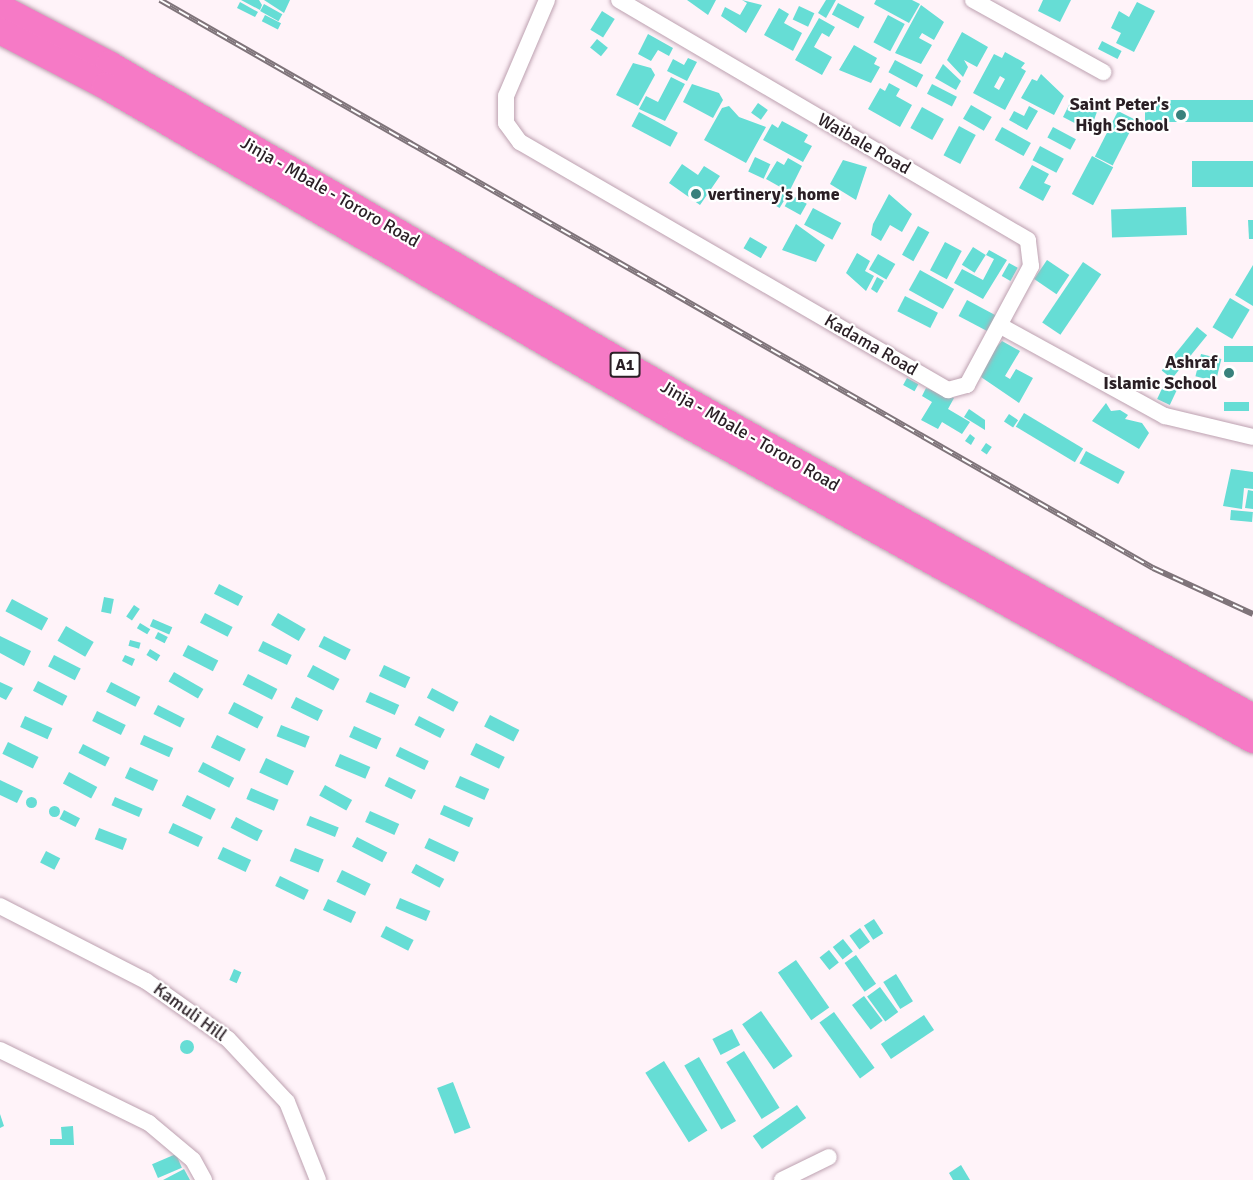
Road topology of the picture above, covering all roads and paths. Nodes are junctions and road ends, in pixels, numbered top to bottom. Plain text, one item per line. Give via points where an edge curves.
1 (547, 0) edge
2 (619, 0) edge
3 (973, 0) edge
4 (0, 7) edge
5 (0, 31) edge
6 (1102, 72) dead end
7 (1001, 326) junction
8 (1253, 437) edge
9 (1253, 717) edge
10 (1253, 740) edge
11 (0, 906) edge
12 (0, 1050) edge
13 (828, 1156) dead end
14 (204, 1180) edge
15 (318, 1180) edge
16 (782, 1180) edge

1 - 7 street, Kadama Road via 506,96 506,123 520,142 948,390 967,385
2 - 7 street, Waibale Road via 1028,240 1034,259
3 - 6 street
4 - 9 highway, Jinja - Mbale - Tororo Road / A1 via 109,64 683,398
5 - 10 highway, Jinja - Mbale - Tororo Road / A1 via 105,86 699,431
7 - 8 street via 1165,416
11 - 15 street, Kamuli Hill via 146,981 228,1039 287,1102
12 - 14 street via 149,1123 193,1160
13 - 16 street

